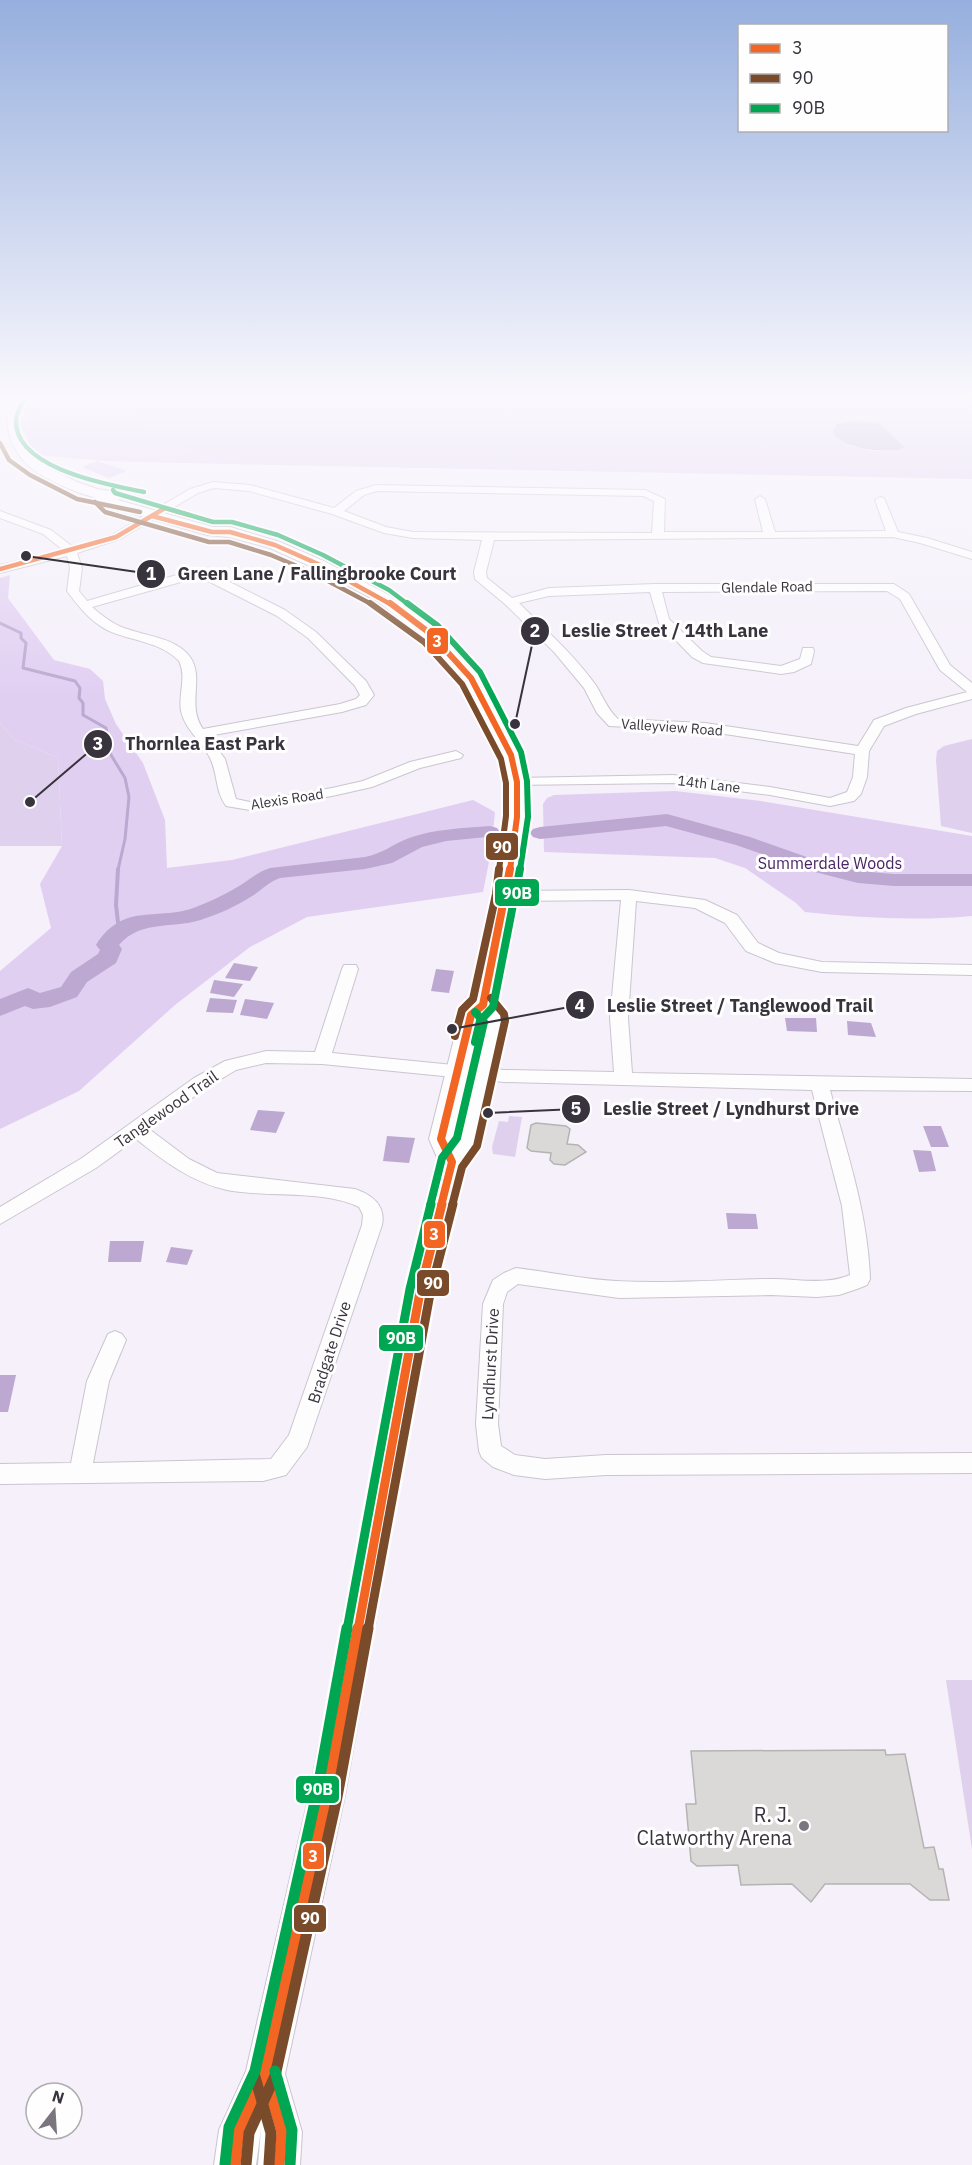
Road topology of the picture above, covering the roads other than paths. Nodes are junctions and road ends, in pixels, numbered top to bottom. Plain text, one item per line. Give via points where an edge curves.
1 (100, 495) edge
2 (189, 495) edge
3 (276, 495) edge
4 (357, 495) edge
5 (650, 495) edge
6 (760, 499) dead end
7 (880, 500) dead end
8 (158, 512) junction
9 (336, 512) junction
10 (0, 513) edge
11 (893, 534) junction
12 (658, 535) junction
13 (770, 535) junction
14 (489, 537) junction
15 (69, 552) junction
16 (972, 556) edge
17 (0, 569) edge
18 (655, 588) junction
19 (510, 602) junction
20 (85, 605) junction
21 (808, 651) dead end
22 (972, 690) edge
23 (972, 696) edge
24 (201, 733) junction
25 (862, 752) junction
26 (456, 755) dead end
27 (517, 782) junction
28 (629, 895) junction
29 (506, 896) junction
30 (350, 969) dead end
31 (972, 970) edge
32 (483, 1005) junction
33 (322, 1058) junction
34 (457, 1071) junction
35 (482, 1074) junction
36 (623, 1079) junction
37 (819, 1084) junction
38 (972, 1085) edge
39 (137, 1130) junction
40 (452, 1162) junction
41 (0, 1216) edge
42 (115, 1340) dead end
43 (972, 1463) edge
44 (80, 1473) junction
45 (0, 1474) edge
46 (265, 2074) junction
47 (235, 2165) edge
48 (279, 2165) edge

1 - 8 main road via 108,502
2 - 8 street
3 - 9 street
4 - 9 street
5 - 12 street via 660,499
6 - 13 street
7 - 11 street
8 - 15 street via 116,537
8 - 27 main road via 212,532 230,532 275,545 318,564 383,598 431,634 471,678 511,755
9 - 14 street via 399,534
10 - 15 street via 58,538
11 - 13 street
11 - 16 street
12 - 13 street
12 - 14 street
14 - 19 street, Valleyview Road via 480,576
15 - 17 street
15 - 20 street, Alexis Road via 76,568 73,591
18 - 19 street, Glendale Road via 549,592
18 - 21 street via 663,620 693,652 708,660 781,670 806,661
18 - 22 street, Glendale Road via 890,587 905,597 945,667
19 - 25 street, Valleyview Road via 565,656 614,723 720,729
20 - 24 street, Alexis Road via 90,613 114,628 180,654 189,669 189,717
20 - 24 street via 187,576 206,575 280,613 312,635 361,684 367,695 361,702 342,708
23 - 25 street via 879,723
24 - 26 street, Alexis Road via 219,763 226,797 250,806 367,784
25 - 27 street, 14th Lane via 854,794 830,802 673,779
27 - 29 main road via 517,817
28 - 29 street
28 - 31 street via 699,903 731,918 752,947 776,958 822,967
28 - 36 street via 619,1018
29 - 32 main road
30 - 33 street
32 - 34 main road via 471,1015
32 - 35 main road via 495,1019
33 - 34 street, Tanglewood Trail
33 - 39 street, Tanglewood Trail via 266,1057 231,1065
34 - 35 street, Tanglewood Trail
34 - 40 main road via 441,1139
35 - 36 street
35 - 40 main road via 467,1143
36 - 37 street
37 - 38 street
37 - 43 street, Lyndhurst Drive via 848,1195 860,1279 834,1289 652,1290 597,1288 516,1276 504,1281 495,1290 493,1304 487,1424 490,1451 502,1461 546,1469 606,1465
39 - 41 street, Tanglewood Trail
39 - 44 street, Bradgate Drive via 181,1164 213,1179 353,1195 366,1202 374,1215 373,1226 299,1440 278,1468 249,1472
40 - 46 main road via 420,1292 327,1794
42 - 44 street via 98,1381
44 - 45 street, Bradgate Drive
46 - 47 main road via 239,2130
46 - 48 main road via 282,2132

